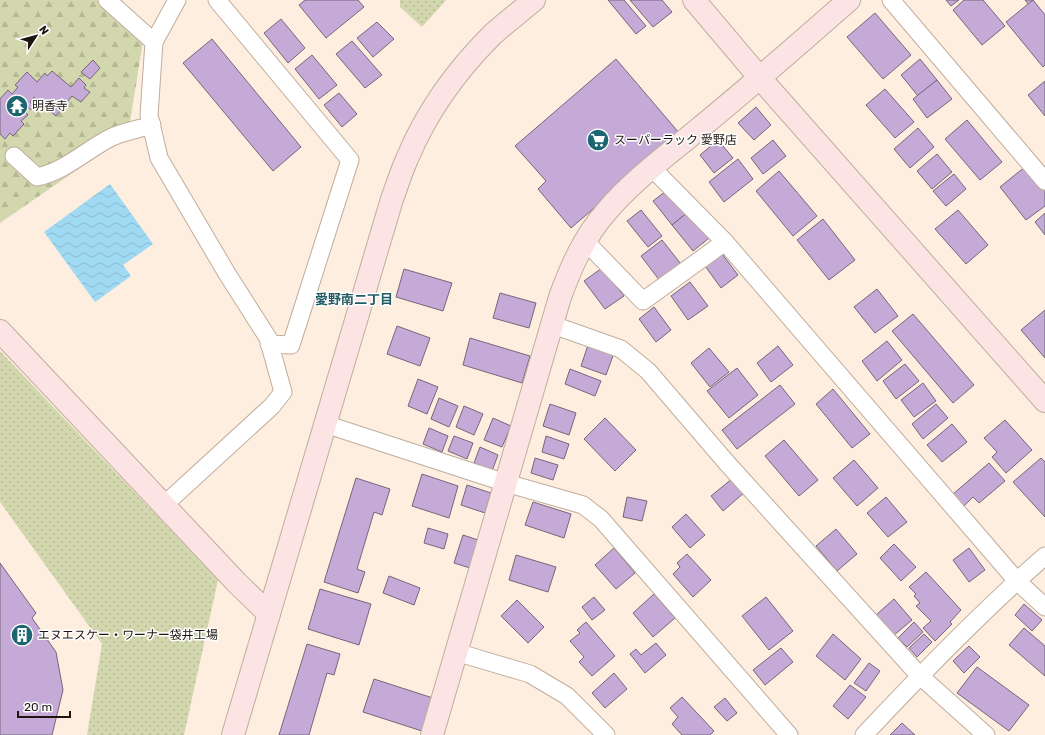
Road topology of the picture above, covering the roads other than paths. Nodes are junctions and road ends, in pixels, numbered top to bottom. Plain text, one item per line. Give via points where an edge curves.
1 (107, 0) edge
2 (177, 0) edge
3 (217, 0) edge
4 (534, 0) edge
5 (694, 0) edge
6 (848, 0) edge
7 (892, 0) edge
8 (154, 42) junction
9 (760, 78) junction
10 (152, 125) junction
11 (14, 156) dead end
12 (652, 168) junction
13 (1045, 181) edge
14 (585, 241) junction
15 (725, 242) junction
16 (553, 325) junction
17 (0, 331) edge
18 (270, 344) junction
19 (1045, 401) edge
20 (325, 424) junction
21 (506, 483) junction
22 (164, 505) junction
23 (1045, 556) edge
24 (1017, 581) junction
25 (1045, 607) edge
26 (269, 614) junction
27 (456, 652) junction
28 (919, 675) junction
29 (233, 735) edge
30 (432, 735) edge
31 (606, 735) edge
32 (789, 735) edge
33 (864, 735) edge
34 (986, 735) edge

1 - 8 street
2 - 8 street
3 - 18 street via 350,160 291,345
4 - 20 street via 492,35 460,72 438,101 407,158 392,199
5 - 9 street
6 - 9 street
7 - 13 street
8 - 10 street via 150,115
9 - 12 street
9 - 19 street
10 - 11 street via 111,137 77,160 37,177
10 - 18 street via 159,158
12 - 14 street via 605,212
12 - 15 street
14 - 15 street via 643,301
14 - 16 street via 570,270
15 - 24 street
16 - 21 street
16 - 28 street via 621,349 648,371 726,462
17 - 22 street
18 - 22 street via 283,392 272,406
20 - 21 street
20 - 26 street
21 - 27 street
21 - 32 street via 583,505 601,519
22 - 26 street via 237,584
23 - 24 street
24 - 25 street
24 - 28 street
26 - 29 street
27 - 30 street
27 - 31 street via 530,674 568,696
28 - 33 street
28 - 34 street

